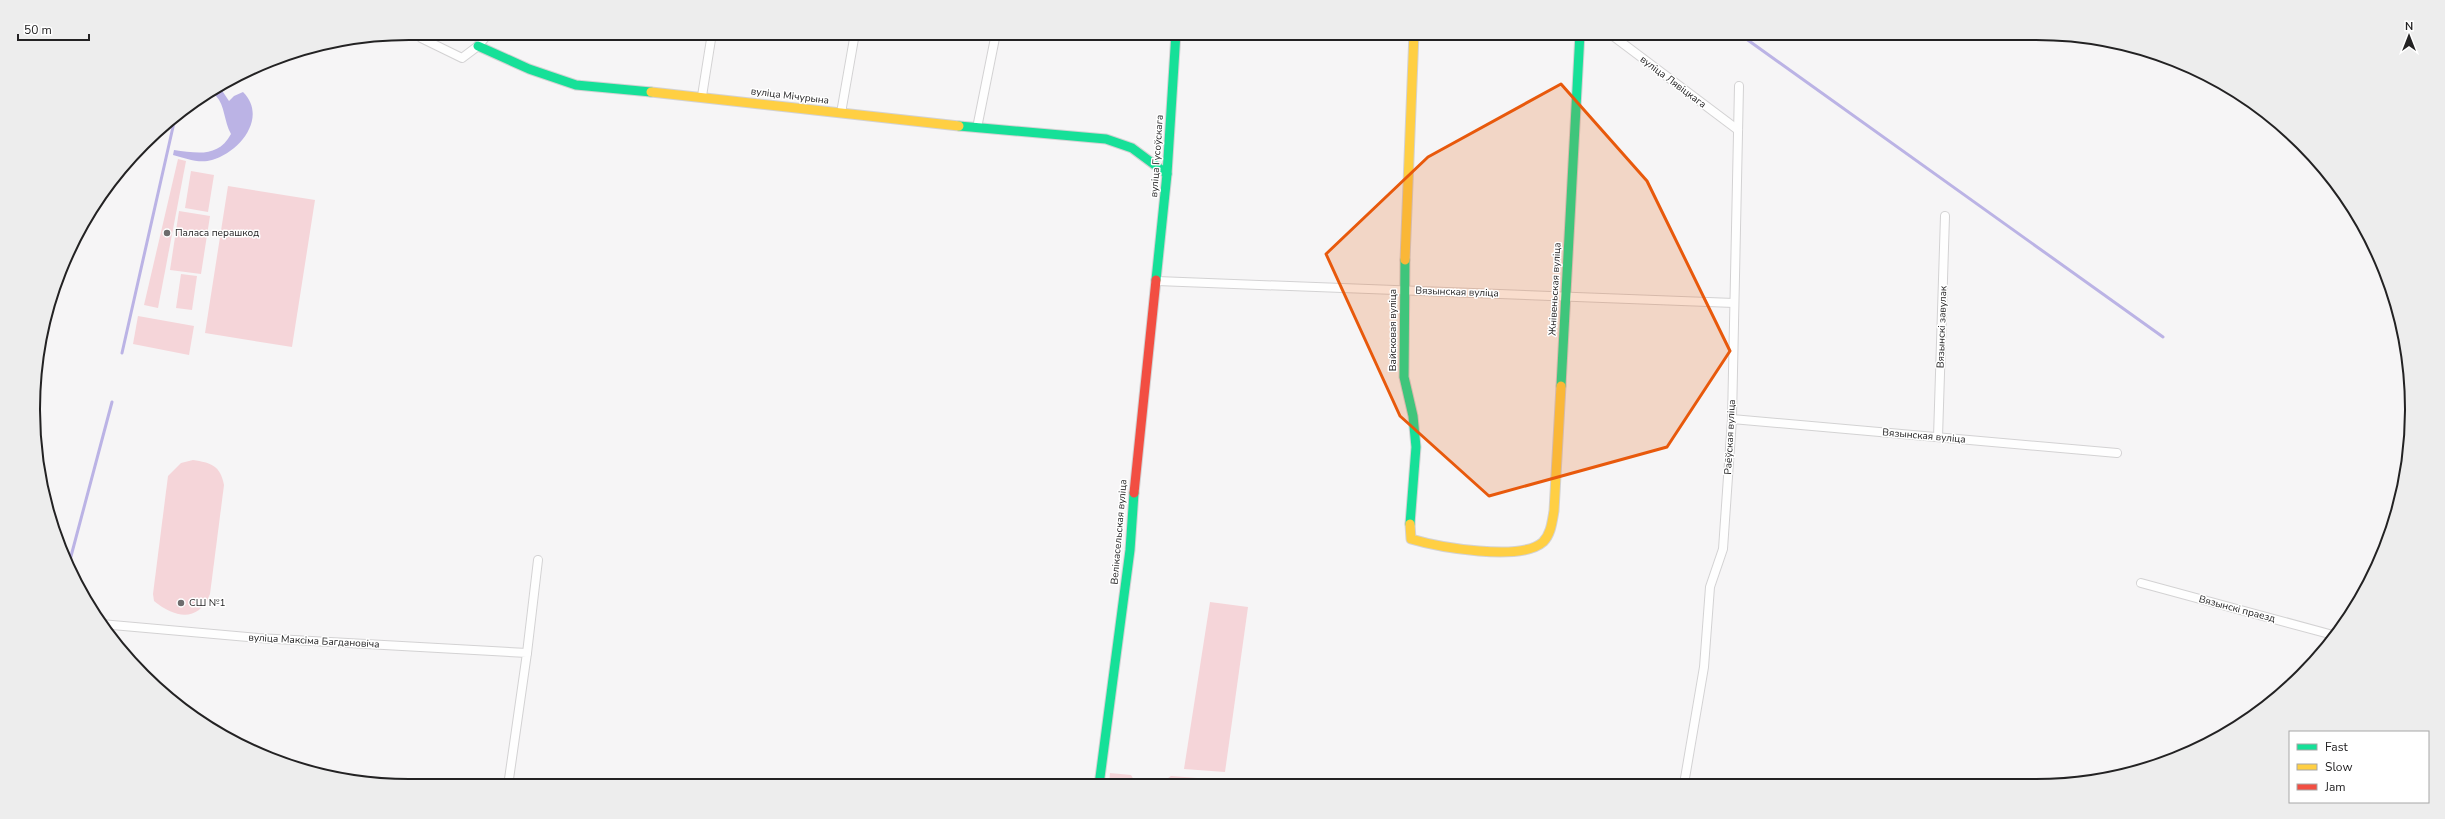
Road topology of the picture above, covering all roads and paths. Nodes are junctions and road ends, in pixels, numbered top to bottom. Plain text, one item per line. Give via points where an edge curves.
1 (425, 40) edge
2 (483, 40) edge
3 (711, 40) edge
4 (853, 40) edge
5 (995, 40) edge
6 (1176, 40) edge
7 (1414, 40) edge
8 (1580, 40) edge
9 (1618, 40) edge
10 (478, 46) junction
11 (1739, 86) dead end
12 (702, 96) junction
13 (841, 113) junction
14 (977, 128) junction
15 (1738, 130) junction
16 (1167, 174) junction
17 (1945, 216) dead end
18 (1157, 281) junction
19 (1404, 290) junction
20 (1565, 296) junction
21 (1734, 303) junction
22 (1732, 419) junction
23 (1938, 437) junction
24 (2116, 453) dead end
25 (1543, 543) joint
26 (538, 560) dead end
27 (2142, 583) dead end
28 (109, 625) edge
29 (2328, 635) edge
30 (527, 653) junction
31 (509, 779) edge
32 (1100, 779) edge
33 (1685, 779) edge

1 - 10 street via 462,58
2 - 10 street
3 - 12 street
4 - 13 street
5 - 14 street
6 - 16 street, вуліца Гусоўскага
7 - 19 street, Вайсковая вуліца
8 - 20 street, Жнівеньская вуліца
9 - 15 street, вуліца Лявіцкага
10 - 12 street, вуліца Мічурына via 530,69 576,85
11 - 15 street, Раёўская вуліца
12 - 13 street, вуліца Мічурына
13 - 14 street, вуліца Мічурына
14 - 16 street, вуліца Мічурына via 1106,139 1132,148
15 - 21 street, Раёўская вуліца
16 - 18 street, вуліца Гусоўскага
17 - 23 street, Вязынскі завулак
18 - 19 street, Вязынская вуліца
18 - 32 street, Велікасельская вуліца via 1134,488 1130,550
19 - 20 street, Вязынская вуліца
19 - 25 street, Вайсковая вуліца via 1404,377 1413,416 1416,447 1409,516 1411,539 1428,545 1508,552 1532,550
20 - 21 street, Вязынская вуліца
20 - 25 street, Жнівеньская вуліца via 1554,511 1550,530
21 - 22 street, Раёўская вуліца
22 - 23 street, Вязынская вуліца
22 - 33 street, Раёўская вуліца via 1723,548 1710,587 1704,667
23 - 24 street, Вязынская вуліца
26 - 30 street
27 - 29 street, Вязынскі праезд
28 - 30 street, вуліца Максіма Багдановіча via 258,638
30 - 31 street

